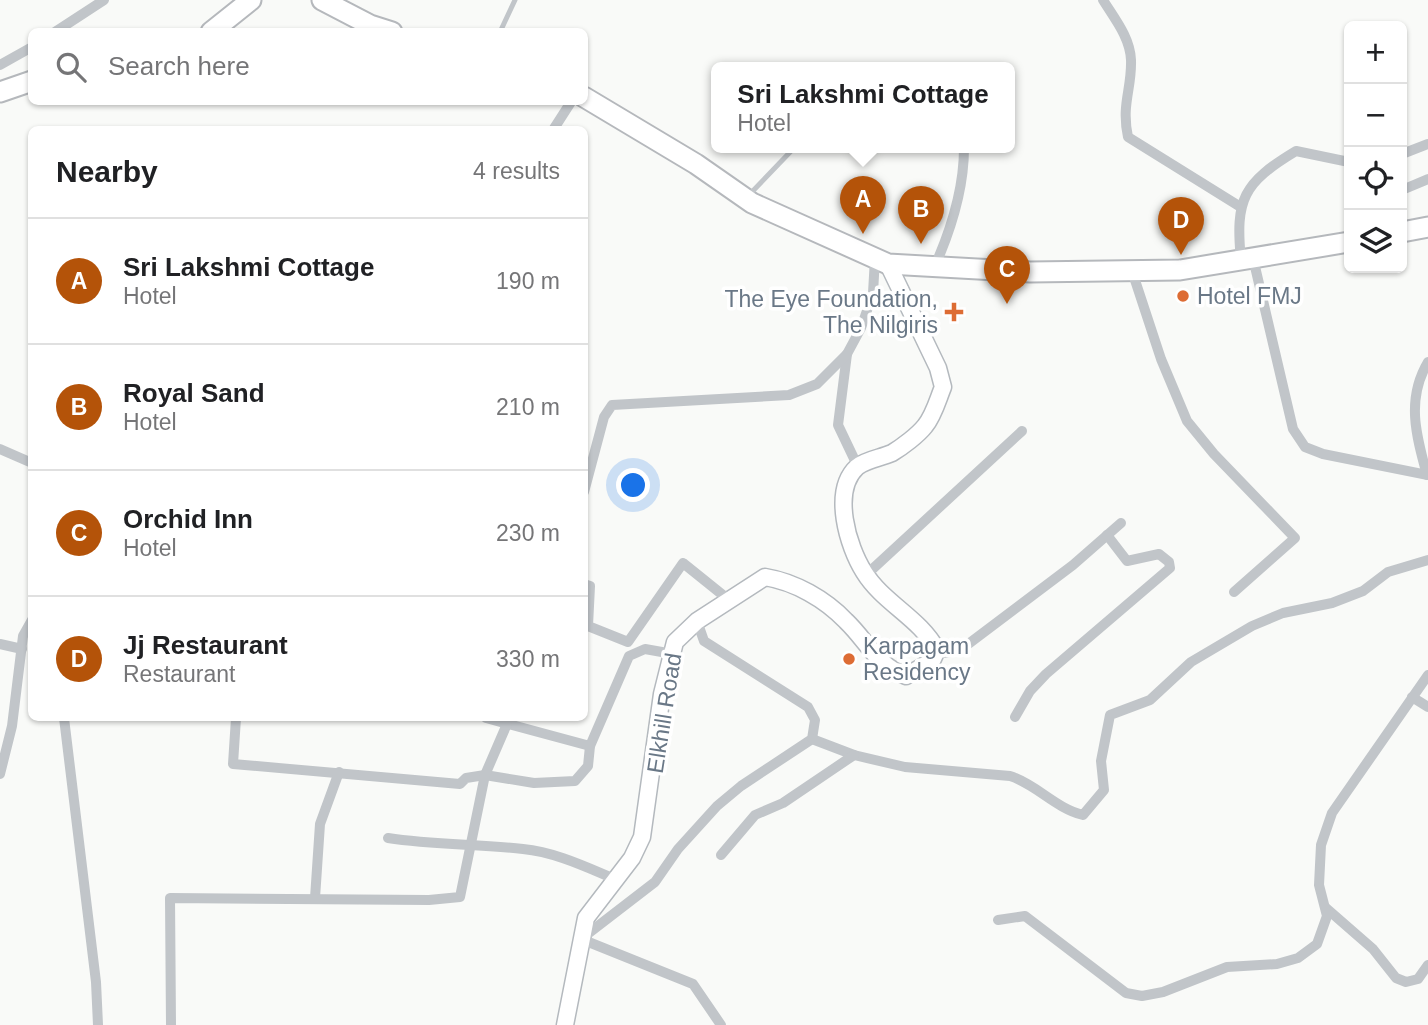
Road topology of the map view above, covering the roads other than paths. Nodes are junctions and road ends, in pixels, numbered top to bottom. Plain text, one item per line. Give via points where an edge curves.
1 (104, 0) edge
2 (251, 0) edge
3 (322, 0) edge
4 (515, 0) edge
5 (1103, 0) edge
6 (61, 28) edge
7 (216, 28) edge
8 (381, 28) edge
9 (502, 28) edge
10 (28, 49) edge
11 (0, 65) edge
12 (28, 82) edge
13 (0, 92) edge
14 (588, 99) edge
15 (569, 105) edge
16 (556, 126) edge
17 (1428, 144) edge
18 (1407, 152) edge
19 (789, 153) edge
20 (964, 153) edge
21 (1344, 161) edge
22 (1428, 179) edge
23 (1407, 188) edge
24 (746, 198) junction
25 (1239, 206) junction
26 (1428, 227) edge
27 (1407, 231) edge
28 (1344, 243) edge
29 (1247, 259) junction
30 (882, 261) junction
31 (934, 268) junction
32 (1132, 271) junction
33 (847, 354) junction
34 (1428, 362) edge
35 (1022, 431) dead end
36 (0, 449) edge
37 (28, 461) edge
38 (858, 467) junction
39 (1427, 475) edge
40 (588, 477) edge
41 (1121, 523) dead end
42 (1107, 535) junction
43 (1428, 560) edge
44 (866, 575) junction
45 (588, 585) edge
46 (1234, 592) dead end
47 (729, 600) junction
48 (697, 621) junction
49 (588, 626) edge
50 (588, 626) edge
51 (28, 627) edge
52 (0, 644) edge
53 (22, 649) junction
54 (0, 650) edge
55 (673, 653) junction
56 (935, 654) junction
57 (1428, 675) edge
58 (1412, 697) junction
59 (1428, 707) edge
60 (1015, 718) dead end
61 (64, 721) edge
62 (236, 721) edge
63 (496, 721) edge
64 (507, 724) junction
65 (811, 739) junction
66 (590, 746) junction
67 (854, 755) junction
68 (339, 772) junction
69 (0, 774) edge
70 (485, 775) junction
71 (388, 838) dead end
72 (470, 846) junction
73 (721, 855) dead end
74 (615, 878) junction
75 (315, 898) junction
76 (1326, 908) junction
77 (998, 920) dead end
78 (581, 939) junction
79 (1428, 965) edge
80 (98, 1025) edge
81 (171, 1025) edge
82 (565, 1025) edge
83 (721, 1025) edge

1 - 6 street
2 - 7 highway
3 - 8 highway
4 - 9 lane
5 - 25 street via 1125,35 1131,60 1124,115 1128,137
10 - 11 street
12 - 13 highway
14 - 24 highway
15 - 16 street
17 - 18 street
19 - 24 lane
20 - 31 street via 951,230
21 - 25 street via 1296,151 1269,167
22 - 23 street
24 - 30 highway
25 - 29 street
26 - 27 highway
28 - 29 highway
29 - 32 highway via 1180,270
29 - 39 street via 1293,429 1305,447
30 - 31 highway
30 - 33 street via 861,328
30 - 38 street via 938,368 943,387 926,425 893,452
31 - 32 highway
32 - 46 street via 1161,359 1188,421 1295,538
33 - 38 street via 838,425
33 - 40 street via 817,384 789,395 612,405 604,417
34 - 39 street via 1420,375 1413,422
35 - 44 street
36 - 37 street
38 - 44 street via 846,482 845,510 850,539
41 - 42 street
42 - 56 street via 959,651
42 - 60 street via 1127,561 1159,554 1170,568 1046,674
43 - 67 street via 1388,572 1363,591 1342,599 1283,613 1252,626 1191,663 1150,699 1110,715 1101,761 1104,790 1083,815 1025,780 1010,776 905,767
44 - 56 street via 894,606 928,633
45 - 50 street
47 - 48 street, Elkhill Road
47 - 49 street via 683,563 628,642
47 - 56 street, Elkhill Road via 765,577 786,580 847,621 888,670 906,676 918,672
48 - 55 street, Elkhill Road via 675,642
48 - 65 street via 704,641 808,707 815,720
51 - 53 street
52 - 53 street
53 - 54 street
53 - 69 street
55 - 66 street via 645,649 629,656
55 - 74 street, Elkhill Road via 662,694 642,837
57 - 58 street
58 - 59 street
58 - 76 street via 1332,813 1321,845 1319,885
61 - 80 street
62 - 68 street via 233,764
63 - 64 street
64 - 66 street
64 - 70 street
65 - 67 street
65 - 78 street via 725,799 678,849 655,882
66 - 70 street via 588,766 575,780 534,783
67 - 73 street via 794,797 755,816
68 - 70 street via 460,784 466,778
68 - 75 street via 320,824
70 - 72 street
71 - 72 street
72 - 74 street via 555,855
72 - 75 street via 460,897
74 - 78 street, Elkhill Road via 586,918
75 - 81 street via 170,898
76 - 77 street via 1317,944 1298,958 1227,967 1142,996 1126,993 1025,916
76 - 79 street via 1373,949 1396,978 1406,982 1418,979
78 - 82 street, Elkhill Road
78 - 83 street via 693,984

